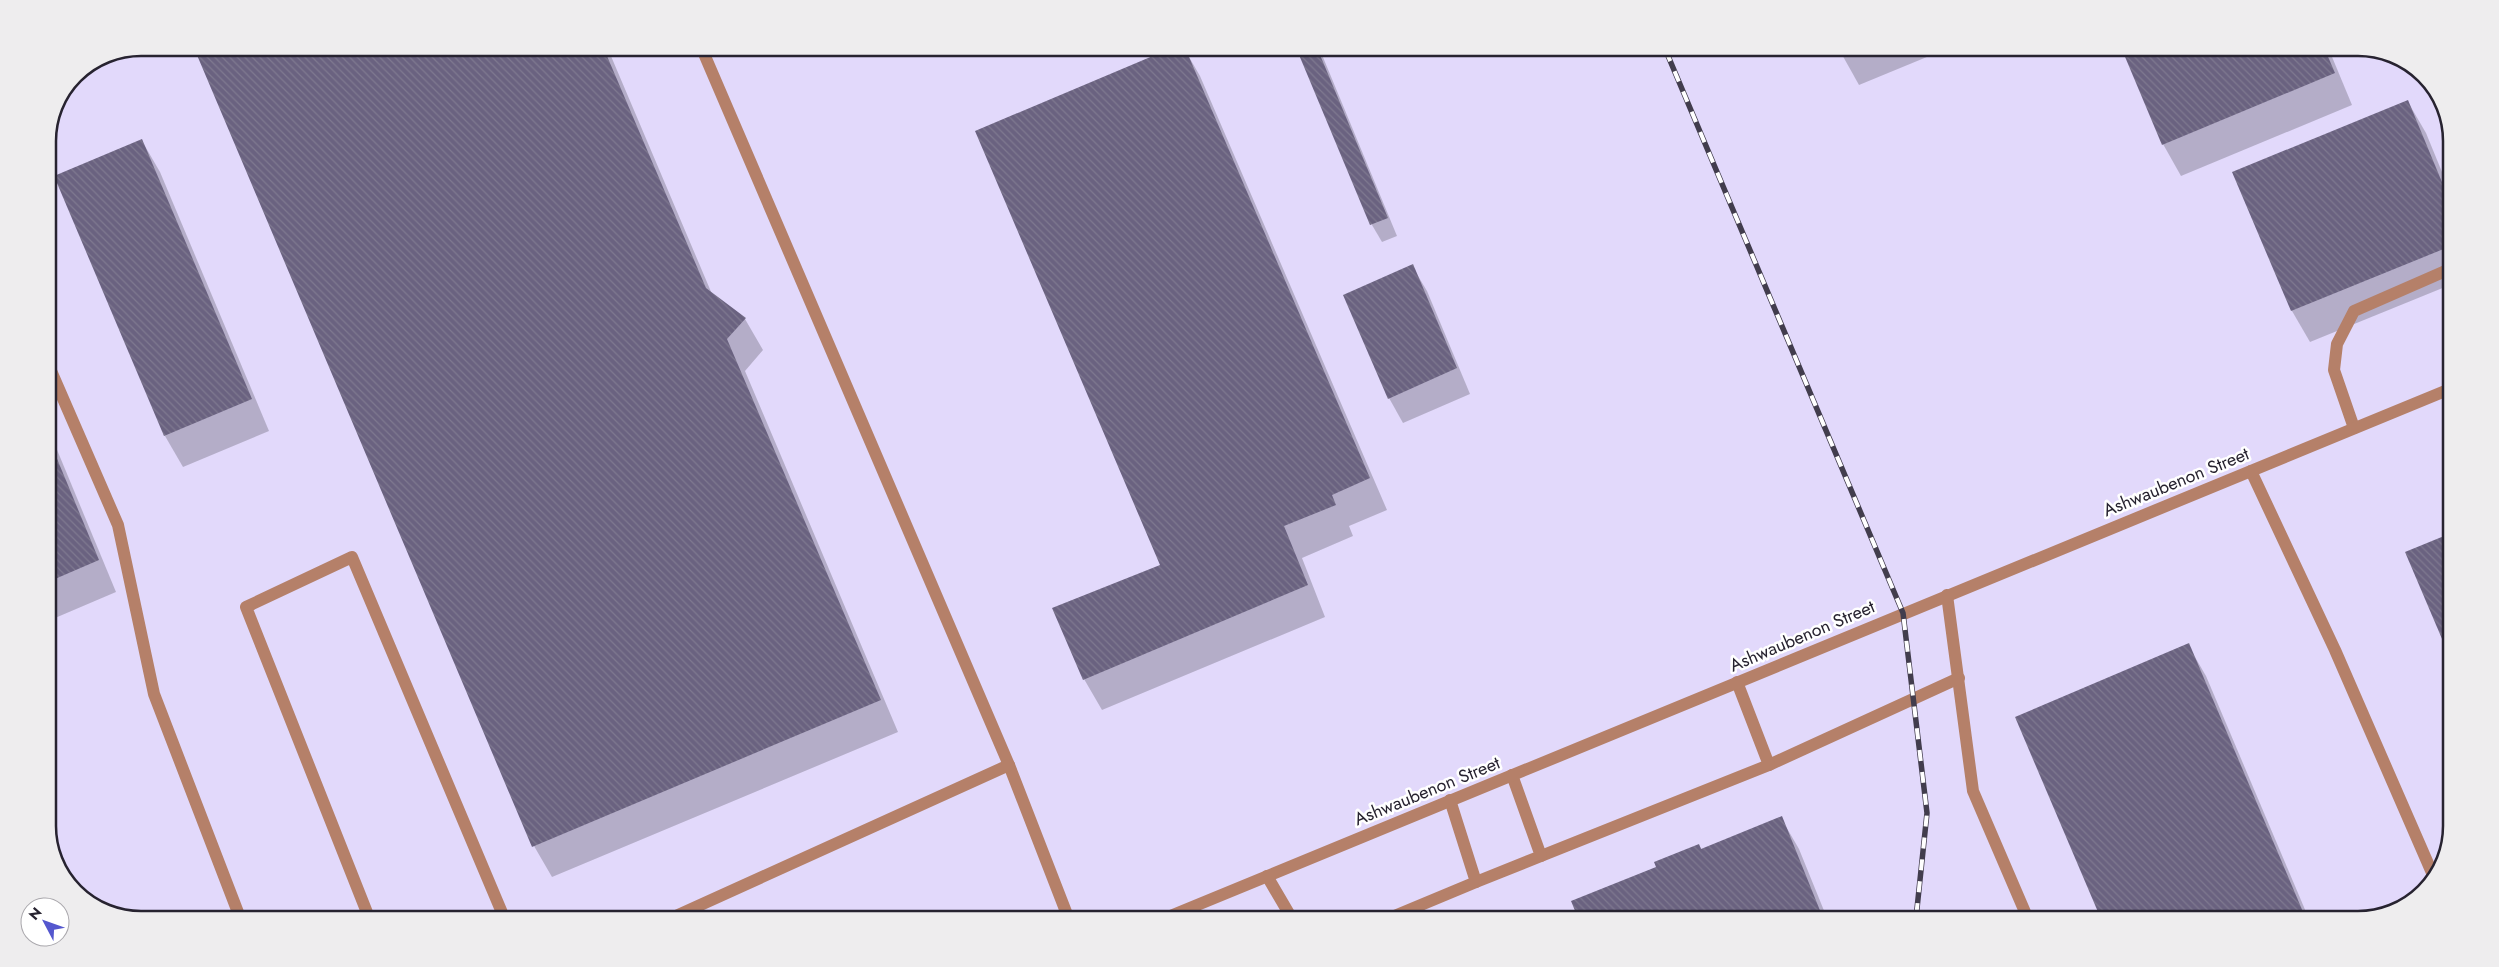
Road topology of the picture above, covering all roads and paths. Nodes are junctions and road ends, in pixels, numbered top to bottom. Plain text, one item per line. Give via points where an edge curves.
1 (705, 56) edge
2 (2443, 272) edge
3 (56, 382) edge
4 (2443, 391) edge
5 (2354, 428) junction
6 (2251, 471) junction
7 (1947, 595) junction
8 (1959, 678) junction
9 (1737, 682) junction
10 (1009, 765) junction
11 (1769, 765) junction
12 (1512, 775) junction
13 (1450, 800) junction
14 (1541, 856) junction
15 (2430, 869) edge
16 (1267, 876) junction
17 (1476, 882) junction
18 (237, 911) edge
19 (366, 911) edge
20 (501, 911) edge
21 (687, 911) edge
22 (1066, 911) edge
23 (1182, 911) edge
24 (1287, 911) edge
25 (1406, 911) edge
26 (2025, 911) edge

1 - 10 street
2 - 5 street via 2354,311 2337,344 2334,370
3 - 18 street via 118,525 154,694
4 - 5 street, Ashwaubenon Street
5 - 6 street, Ashwaubenon Street
6 - 7 street, Ashwaubenon Street
6 - 15 street via 2335,650
7 - 8 street
7 - 9 street, Ashwaubenon Street
8 - 11 street
8 - 26 street via 1973,791
9 - 11 street
9 - 12 street, Ashwaubenon Street
10 - 21 street
10 - 22 street
11 - 14 street
12 - 13 street, Ashwaubenon Street
12 - 14 street
13 - 16 street, Ashwaubenon Street
13 - 17 street
14 - 17 street
16 - 23 street, Ashwaubenon Street
16 - 24 street
17 - 25 street
19 - 20 street via 246,607 352,557

